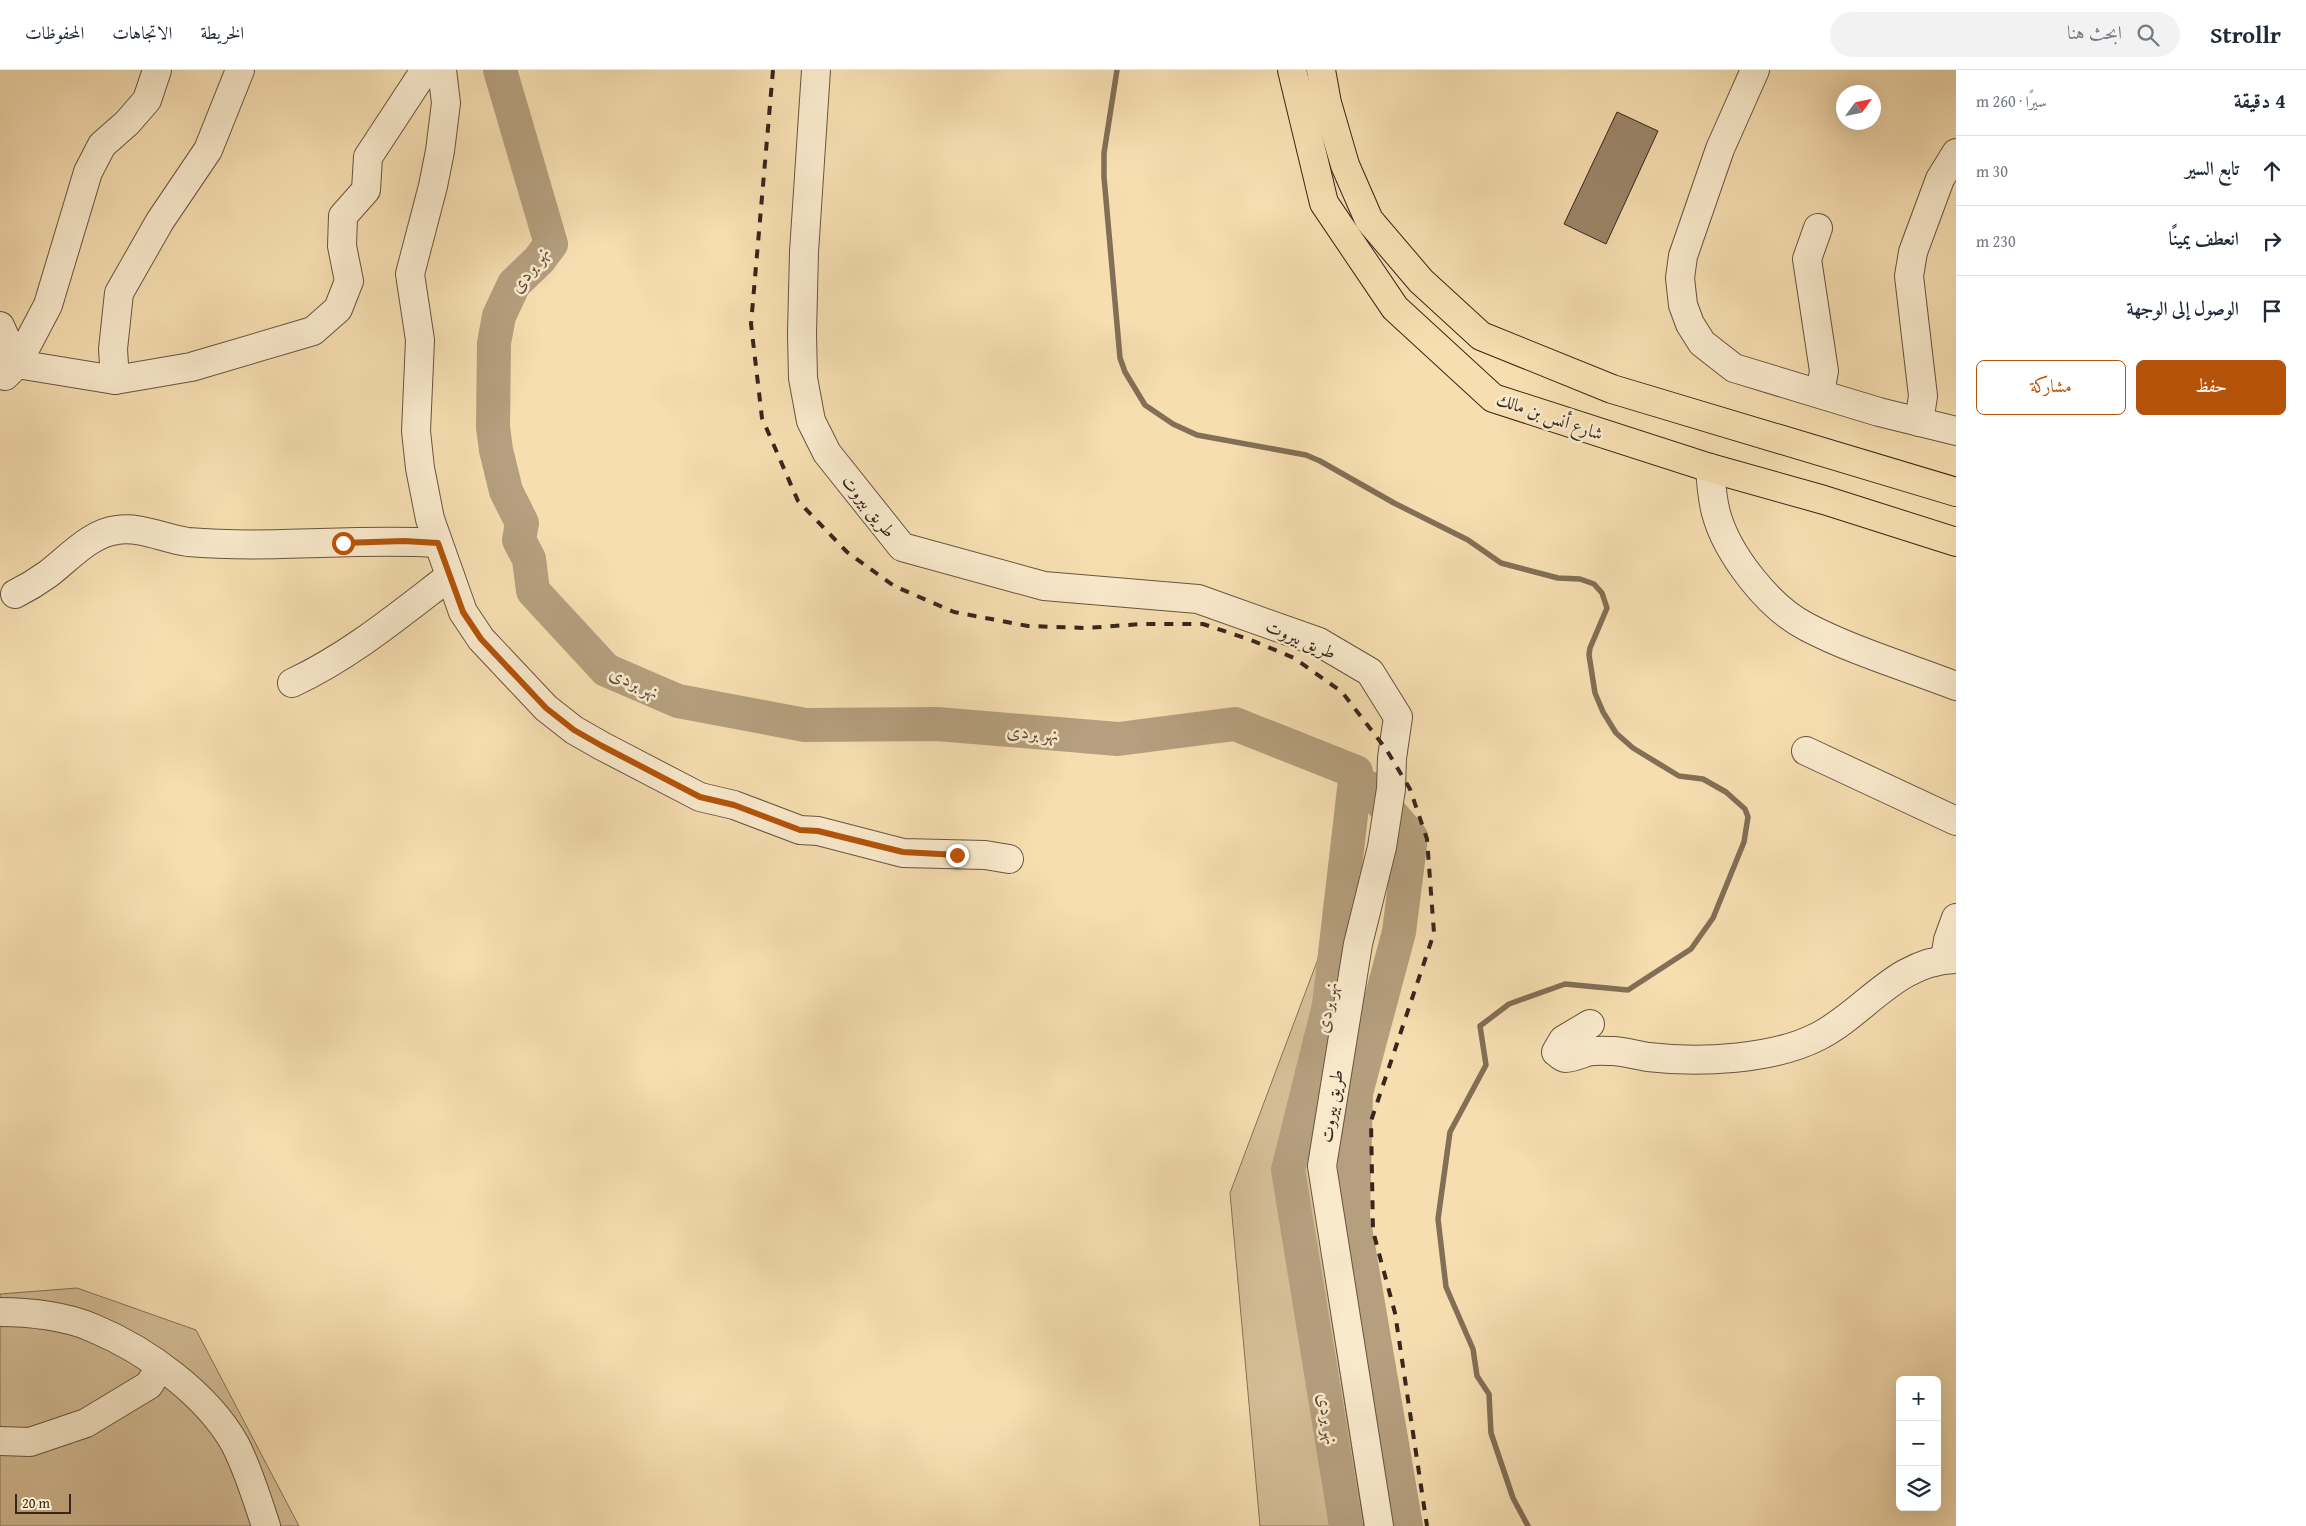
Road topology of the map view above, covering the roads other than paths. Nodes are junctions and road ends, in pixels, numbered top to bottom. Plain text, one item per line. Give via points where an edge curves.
1 (157, 70) edge
2 (240, 70) edge
3 (425, 70) edge
4 (442, 70) edge
5 (816, 70) edge
6 (1292, 70) edge
7 (1321, 70) edge
8 (1755, 70) edge
9 (1956, 153) edge
10 (1818, 228) dead end
11 (0, 326) edge
12 (6, 369) edge
13 (115, 380) junction
14 (1820, 393) junction
15 (1919, 422) junction
16 (1956, 431) edge
17 (1710, 468) junction
18 (1956, 492) edge
19 (1956, 542) edge
20 (438, 543) junction
21 (450, 576) junction
22 (15, 594) dead end
23 (292, 683) dead end
24 (1956, 686) edge
25 (1806, 751) dead end
26 (1956, 821) edge
27 (1009, 859) dead end
28 (1956, 918) edge
29 (1951, 959) edge
30 (1590, 1024) dead end
31 (0, 1312) edge
32 (160, 1367) junction
33 (0, 1442) edge
34 (266, 1526) edge
35 (1379, 1526) edge

1 - 12 street via 147,100 102,145 88,172 48,305
2 - 13 street via 208,150 160,221 119,292 113,349
3 - 13 street via 368,157 366,190 343,216 342,246 349,281 338,309 312,331 191,368
4 - 20 street via 446,103 440,151 410,274 420,340 416,431 430,519
5 - 35 street, طريق بيروت via 804,252 803,378 811,421 827,454 902,546 1044,586 1198,599 1318,642 1370,672 1398,717 1382,848 1358,944 1322,1166
6 - 17 main road, شارع أنس بن مالك via 1324,203 1395,308 1493,398
7 - 18 main road via 1345,165 1369,220 1421,281 1481,336 1612,389
8 - 14 street via 1720,149 1683,256 1680,278 1683,305 1702,343 1734,368
9 - 15 street via 1940,179 1913,252 1909,276 1923,396
10 - 14 street via 1807,259 1824,371
11 - 12 street
12 - 13 street
14 - 15 street
15 - 16 street
17 - 19 main road, شارع أنس بن مالك
17 - 24 street via 1716,515 1752,580 1773,603 1806,627
20 - 21 street
20 - 22 street via 299,545 187,542 135,530 117,530 95,537 46,575
21 - 23 street via 394,621 324,668
21 - 27 street via 463,612 481,639 546,708 574,730 700,797 734,805 800,830 818,831 903,852
25 - 26 street
28 - 29 street via 1948,940
29 - 30 street via 1892,980 1820,1035 1798,1045 1766,1053 1689,1059 1613,1051 1566,1058 1556,1052 1563,1040
31 - 32 street via 30,1312 92,1327
32 - 33 street via 149,1385 86,1423 30,1442
32 - 34 street via 202,1400 235,1444

